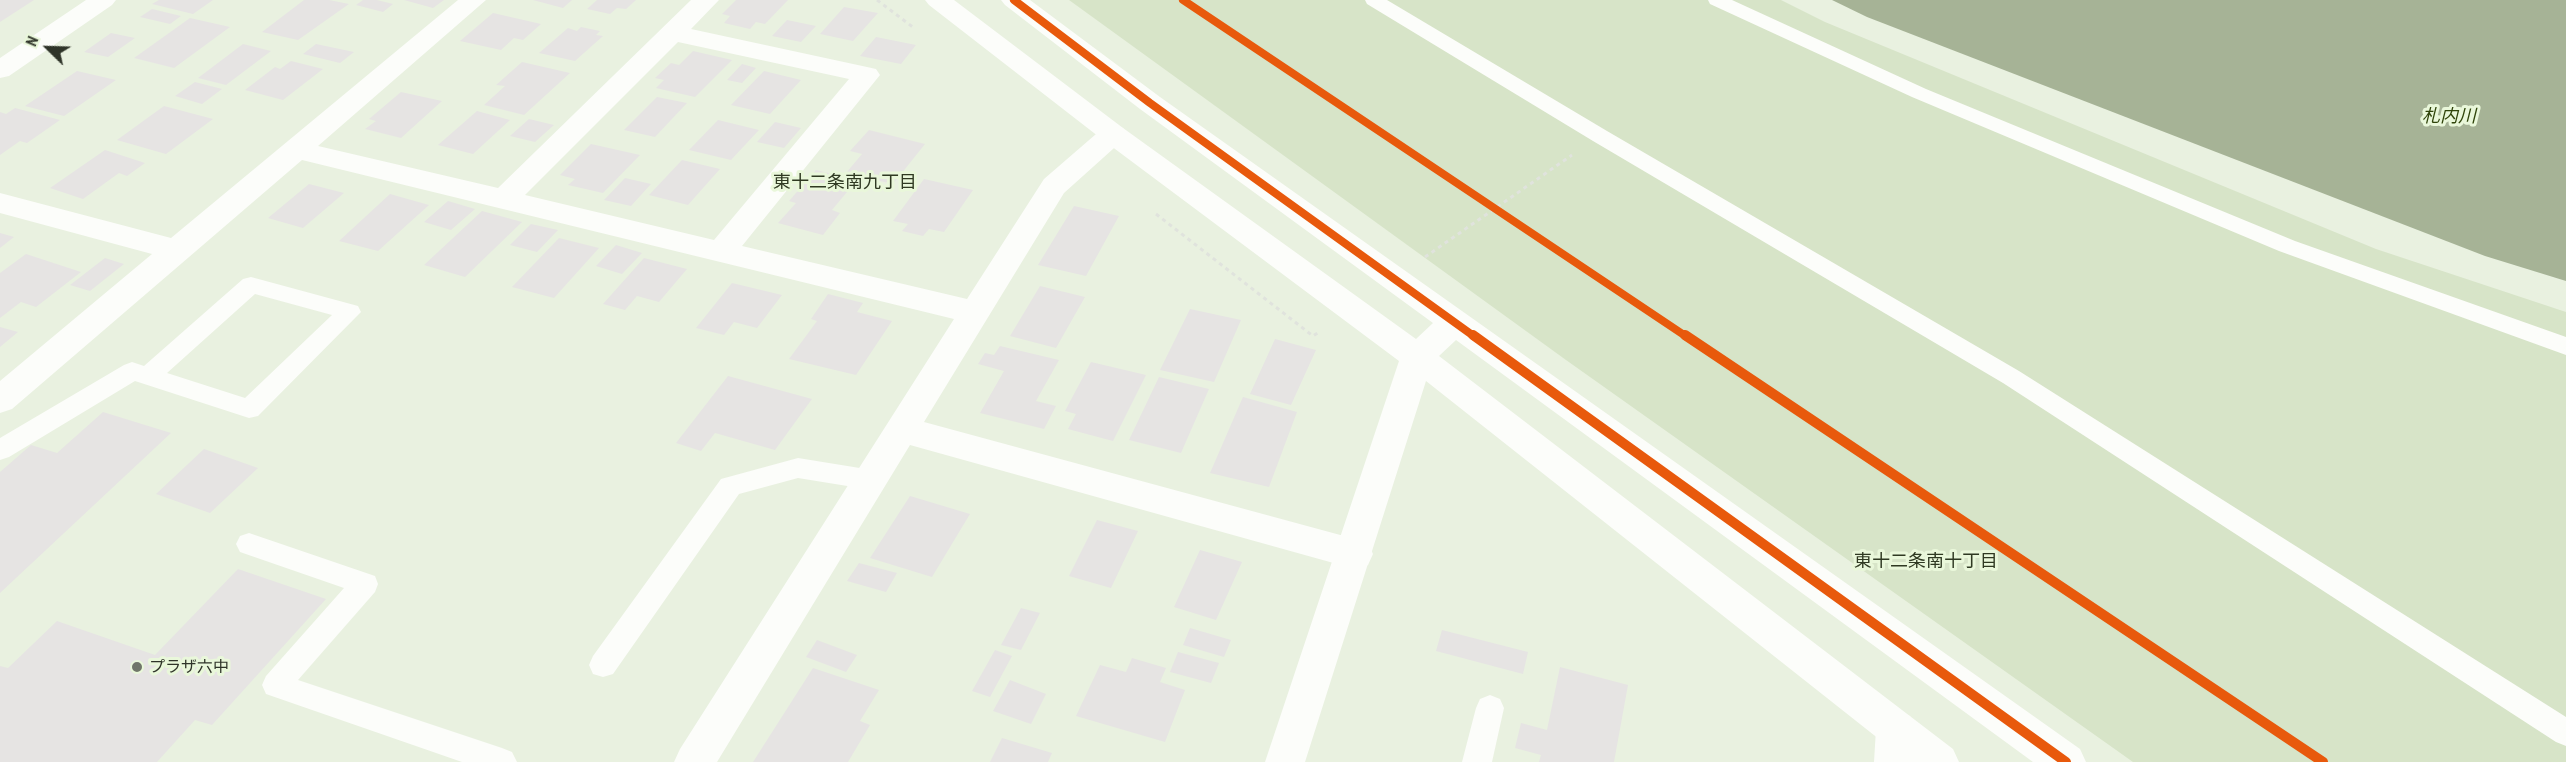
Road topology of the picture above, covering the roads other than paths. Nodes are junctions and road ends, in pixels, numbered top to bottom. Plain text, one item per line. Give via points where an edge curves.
1 (104, 0) edge
2 (473, 0) edge
3 (706, 0) edge
4 (938, 0) edge
5 (1014, 0) edge
6 (1374, 0) edge
7 (1717, 0) edge
8 (673, 33) junction
9 (0, 70) edge
10 (1113, 134) junction
11 (297, 150) junction
12 (504, 199) junction
13 (0, 203) edge
14 (179, 251) junction
15 (721, 252) junction
16 (976, 313) junction
17 (1456, 321) junction
18 (2566, 346) edge
19 (1418, 357) junction
20 (148, 376) junction
21 (0, 400) edge
22 (903, 430) junction
23 (0, 450) edge
24 (872, 480) junction
25 (249, 544) dead end
26 (1355, 554) junction
27 (603, 665) dead end
28 (1490, 708) dead end
29 (2566, 733) edge
30 (1895, 746) edge
31 (502, 762) edge
32 (694, 762) edge
33 (1285, 762) edge
34 (1477, 762) edge
35 (1939, 762) edge
36 (2066, 762) edge

1 - 9 street
2 - 11 street
3 - 8 street
4 - 10 street
5 - 17 street via 1150,103
6 - 29 lane via 2011,377
7 - 18 lane via 1918,93 2287,246
8 - 12 street
8 - 15 street via 867,75
10 - 16 street via 1054,186
10 - 19 street
11 - 12 street
11 - 14 street
12 - 15 street
13 - 14 street
14 - 21 street
15 - 16 street
16 - 22 street
17 - 19 street
17 - 36 street
19 - 26 street
19 - 30 street
20 - 20 lane via 249,409 350,312 251,285
20 - 23 lane via 132,371
22 - 24 street
22 - 26 street
24 - 27 lane via 798,468 730,486
24 - 32 street
25 - 31 lane via 365,584 276,685
26 - 33 street
28 - 34 lane
30 - 35 street

